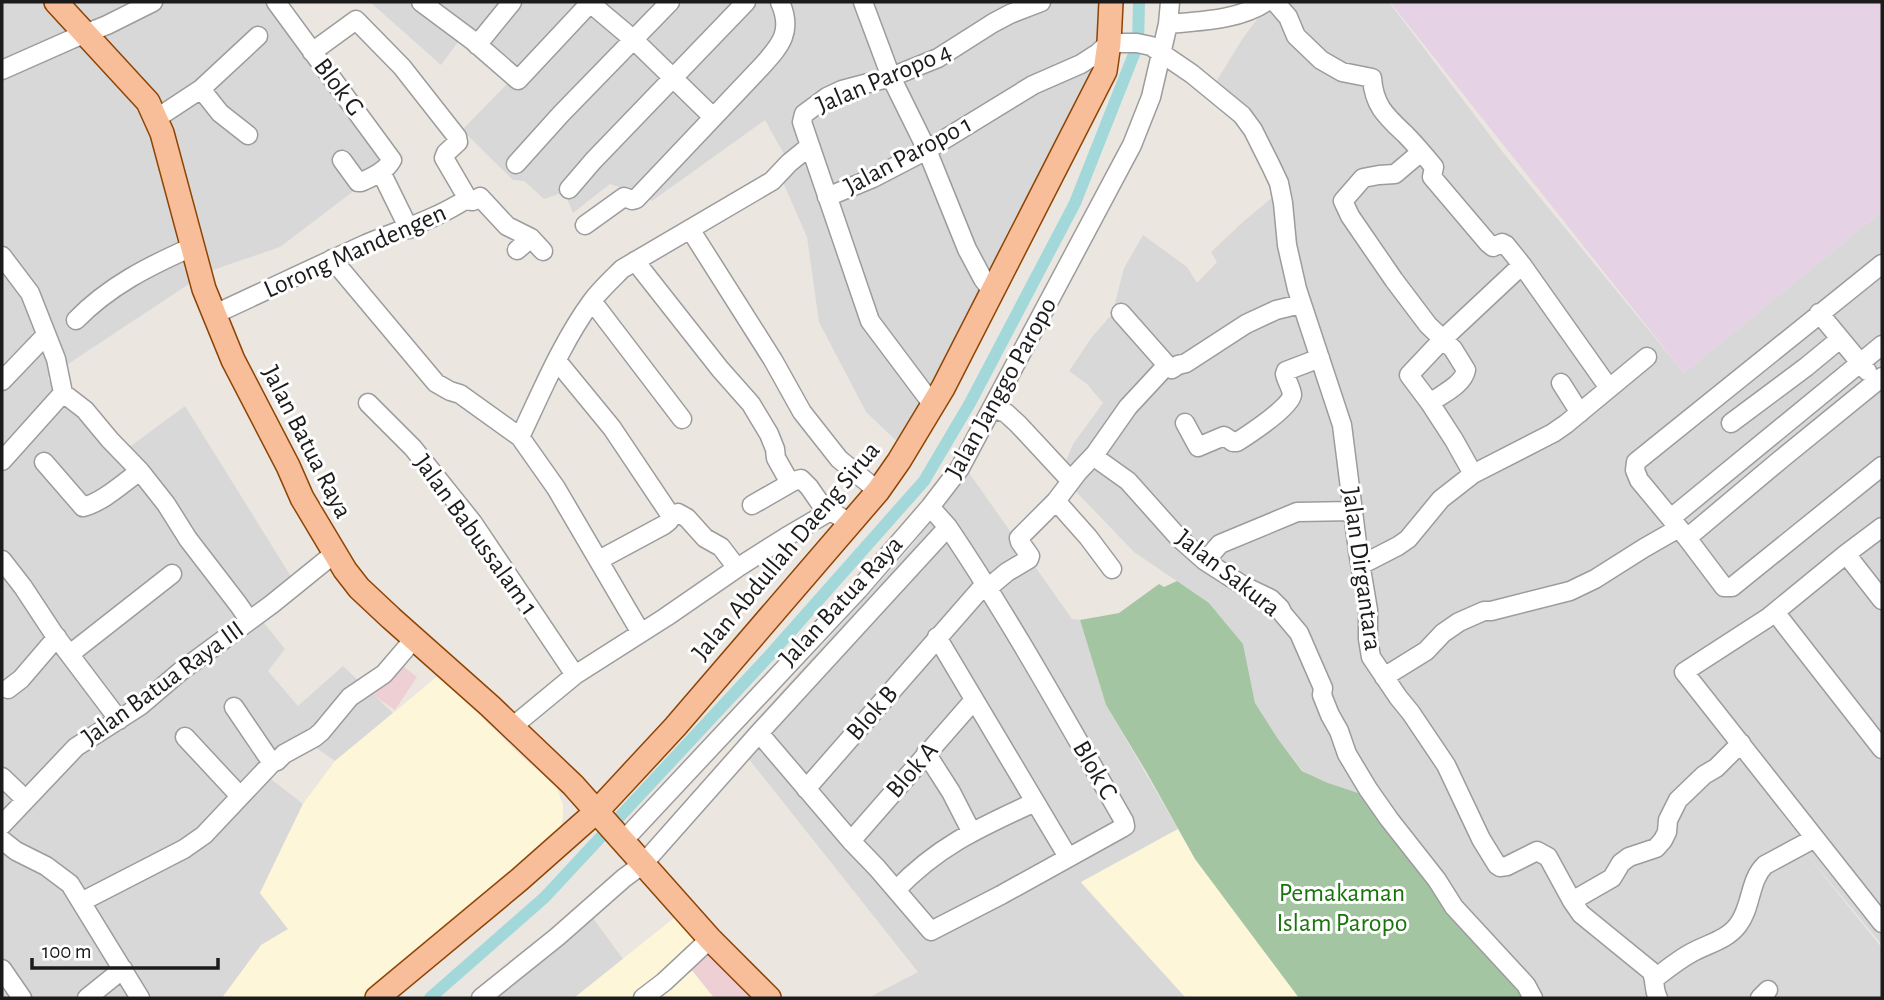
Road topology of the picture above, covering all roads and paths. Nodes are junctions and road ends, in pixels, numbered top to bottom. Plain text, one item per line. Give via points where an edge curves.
1 (56, 2) edge
2 (153, 2) edge
3 (276, 2) edge
4 (421, 2) edge
5 (512, 2) edge
6 (590, 2) edge
7 (670, 2) edge
8 (746, 2) edge
9 (780, 2) edge
10 (863, 2) edge
11 (1041, 2) edge
12 (1111, 2) edge
13 (1170, 2) edge
14 (1266, 2) edge
15 (1275, 2) edge
16 (1168, 24) junction
17 (86, 34) junction
18 (258, 36) dead end
19 (634, 40) junction
20 (1109, 43) junction
21 (477, 45) junction
22 (1150, 48) junction
23 (312, 52) junction
24 (2, 70) edge
25 (891, 77) junction
26 (673, 78) junction
27 (201, 89) junction
28 (713, 117) junction
29 (157, 118) junction
30 (248, 135) dead end
31 (810, 146) junction
32 (927, 150) junction
33 (1421, 152) junction
34 (342, 160) dead end
35 (516, 164) dead end
36 (382, 172) junction
37 (569, 189) dead end
38 (827, 197) junction
39 (465, 201) junction
40 (585, 225) dead end
41 (409, 229) junction
42 (691, 229) junction
43 (531, 238) junction
44 (192, 247) junction
45 (517, 250) dead end
46 (543, 251) dead end
47 (2, 256) edge
48 (332, 259) junction
49 (635, 261) junction
50 (1882, 264) edge
51 (1522, 265) junction
52 (992, 291) junction
53 (592, 301) junction
54 (1301, 304) junction
55 (1121, 313) dead end
56 (1819, 313) junction
57 (215, 314) junction
58 (76, 320) dead end
59 (46, 335) junction
60 (1443, 339) junction
61 (1840, 339) junction
62 (1882, 345) edge
63 (1647, 357) dead end
64 (1320, 358) junction
65 (557, 360) junction
66 (1860, 362) junction
67 (1167, 365) junction
68 (2, 379) edge
69 (1561, 383) dead end
70 (1880, 383) edge
71 (1609, 388) junction
72 (64, 393) junction
73 (368, 403) dead end
74 (1430, 403) junction
75 (933, 405) junction
76 (992, 408) junction
77 (1580, 413) junction
78 (682, 419) dead end
79 (1185, 423) dead end
80 (1731, 423) dead end
81 (520, 437) junction
82 (1093, 456) junction
83 (2, 461) edge
84 (44, 462) dead end
85 (1882, 466) edge
86 (140, 471) junction
87 (1473, 474) junction
88 (1071, 481) junction
89 (790, 484) junction
90 (878, 491) junction
91 (1056, 501) junction
92 (752, 505) dead end
93 (930, 507) junction
94 (1354, 511) junction
95 (827, 513) junction
96 (671, 516) junction
97 (851, 524) junction
98 (948, 527) junction
99 (1882, 527) edge
100 (1679, 528) junction
101 (335, 553) junction
102 (1846, 554) junction
103 (2, 560) edge
104 (599, 560) junction
105 (1205, 561) junction
106 (1361, 565) junction
107 (737, 568) junction
108 (1112, 569) dead end
109 (172, 574) dead end
110 (986, 586) junction
111 (1882, 600) edge
112 (1775, 612) junction
113 (249, 620) junction
114 (641, 633) junction
115 (57, 637) junction
116 (937, 637) junction
117 (414, 639) junction
118 (69, 654) junction
119 (575, 675) junction
120 (1384, 677) junction
121 (8, 689) dead end
122 (974, 700) junction
123 (234, 707) dead end
124 (119, 720) junction
125 (512, 727) junction
126 (759, 733) junction
127 (185, 737) dead end
128 (1741, 743) junction
129 (1882, 749) edge
130 (926, 754) junction
131 (272, 762) junction
132 (2, 777) edge
133 (573, 785) junction
134 (806, 789) junction
135 (240, 796) junction
136 (25, 799) junction
137 (1035, 802) junction
138 (600, 813) junction
139 (2, 825) edge
140 (971, 831) junction
141 (1815, 838) junction
142 (621, 839) junction
143 (2, 840) edge
144 (851, 841) junction
145 (560, 845) junction
146 (1068, 857) junction
147 (643, 864) junction
148 (896, 890) junction
149 (1572, 901) junction
150 (81, 902) junction
151 (1882, 923) edge
152 (710, 939) junction
153 (2, 969) edge
154 (123, 969) junction
155 (1654, 979) junction
156 (668, 990) edge
157 (22, 998) edge
158 (87, 998) edge
159 (140, 998) edge
160 (377, 998) edge
161 (481, 998) edge
162 (643, 998) edge
163 (769, 998) edge
164 (1533, 998) edge
165 (1658, 998) edge

1 - 17 main road, Jalan Batua Raya
2 - 17 street
3 - 23 street, Blok G
4 - 21 street
5 - 21 street
6 - 19 street
6 - 21 street via 518,80
7 - 19 street
8 - 26 street
9 - 28 street via 785,29 780,46
10 - 25 street
11 - 25 street, Jalan Paropo 4 via 999,19 938,58
12 - 20 main road, Jalan Abdullah Daeng Sirua
13 - 16 street, Jalan Janggo Paropo
14 - 16 street via 1240,14
15 - 33 street via 1296,36 1321,60 1342,72 1372,78 1382,110
16 - 22 street, Jalan Janggo Paropo
17 - 24 street
17 - 29 main road, Jalan Batua Raya
18 - 27 street
19 - 26 street
19 - 35 street
20 - 22 street
20 - 32 street, Jalan Paropo 1 via 1081,64 1033,85
20 - 52 main road, Jalan Abdullah Daeng Sirua via 1105,71
22 - 54 street, Jalan Dirgantara via 1225,101 1253,130 1279,183
22 - 76 street, Jalan Janggo Paropo via 1151,97 1132,145
23 - 36 street, Blok G via 390,157 391,163
23 - 39 street, Lorong Mandengen via 356,20 402,67 457,137 444,158
25 - 31 street, Jalan Paropo 4 via 842,90 807,110 802,122
25 - 32 street
26 - 28 street
26 - 37 street
27 - 29 street
27 - 30 street via 220,113
28 - 40 street via 636,199 624,197
29 - 44 main road, Jalan Batua Raya
31 - 38 street, Jalan Paropo 4
31 - 42 street via 772,181
32 - 38 street, Jalan Paropo 1
32 - 52 street via 967,249
33 - 51 street via 1434,167 1432,177 1488,243 1493,247 1502,243
33 - 60 street via 1395,174 1363,178 1343,201 1394,280
34 - 36 street, Blok G via 360,183
36 - 41 street, Blok G
38 - 75 street, Jalan Paropo 1 via 870,321
39 - 41 street, Lorong Mandengen
39 - 43 street via 480,197 507,226
41 - 48 street, Lorong Mandengen
42 - 49 street
42 - 90 street via 810,422 839,459
43 - 45 street
43 - 46 street
44 - 57 main road, Jalan Batua Raya
44 - 58 street via 129,278
47 - 59 street via 30,293
48 - 57 street, Lorong Mandengen
48 - 81 street via 436,383 460,394
49 - 53 street
49 - 89 street via 751,404
50 - 56 street
51 - 60 street
51 - 71 street
52 - 75 main road, Jalan Abdullah Daeng Sirua
53 - 65 street
53 - 78 street
54 - 64 street, Jalan Dirgantara
54 - 67 street via 1255,320 1186,363 1172,369
55 - 67 street
56 - 61 street
56 - 100 street via 1636,462 1639,480
57 - 101 main road, Jalan Batua Raya via 302,498
59 - 68 street
59 - 72 street
60 - 74 street via 1409,375
60 - 74 street via 1466,374
61 - 66 street
61 - 80 street
62 - 66 street
63 - 71 street
64 - 79 street via 1286,370 1291,398 1237,442 1224,436 1198,447
64 - 94 street, Jalan Dirgantara via 1342,425
65 - 81 street
65 - 96 street via 612,428
66 - 70 street
66 - 100 street
67 - 82 street via 1128,407
69 - 77 street
70 - 100 street via 1780,460
71 - 77 street
72 - 83 street
72 - 86 street
73 - 119 street, Jalan Babussalam 1 via 465,513
74 - 87 street
75 - 90 main road, Jalan Abdullah Daeng Sirua
76 - 88 street via 1018,424
76 - 93 street, Jalan Janggo Paropo via 960,468
77 - 87 street via 1553,433
81 - 104 street
82 - 88 street
82 - 105 street, Jalan Sakura via 1128,481
84 - 86 street via 83,507
85 - 100 street via 1732,587 1720,584
86 - 113 street
87 - 106 street via 1441,499 1408,539
88 - 91 street
89 - 92 street
89 - 95 street via 805,482
90 - 97 main road, Jalan Abdullah Daeng Sirua
91 - 108 street
91 - 110 street, Blok B via 1019,538 1028,559
93 - 98 street
93 - 142 street, Jalan Janggo Paropo via 793,661
94 - 105 street via 1297,512 1220,544
94 - 106 street, Jalan Dirgantara
95 - 97 street
95 - 107 street
96 - 104 street via 667,523
96 - 107 street via 684,515 703,537 721,547
97 - 138 main road, Jalan Abdullah Daeng Sirua
98 - 110 street, Blok C
98 - 126 street, Jalan Batua Raya
99 - 102 street
100 - 120 street via 1570,591 1469,617
101 - 113 street, Jalan Batua Raya III
101 - 117 main road, Jalan Batua Raya via 359,588
102 - 111 street
102 - 112 street
103 - 115 street
104 - 114 street
105 - 164 street, Jalan Sakura via 1271,599 1294,625 1347,754 1368,789 1454,907
106 - 120 street, Jalan Dirgantara via 1371,657
107 - 114 street
109 - 118 street
110 - 116 street, Blok B
110 - 146 street, Blok C via 1124,821 1122,828
112 - 128 street via 1684,672
112 - 129 street
113 - 124 street, Jalan Batua Raya III
114 - 119 street
115 - 118 street
115 - 121 street
116 - 122 street
116 - 134 street, Blok B
117 - 125 main road, Jalan Batua Raya
117 - 131 street via 376,682 351,697 315,737
118 - 124 street
119 - 125 street
120 - 149 street, Jalan Dirgantara via 1446,765 1497,864 1507,866 1532,852 1543,853
122 - 130 street, Blok A
122 - 137 street
123 - 131 street
124 - 136 street, Jalan Batua Raya III via 76,747
125 - 133 main road, Jalan Batua Raya
126 - 134 street
126 - 147 street, Jalan Batua Raya
127 - 135 street
128 - 141 street
128 - 149 street via 1678,800 1656,848 1629,857 1612,878
130 - 140 street
130 - 144 street, Blok A
131 - 135 street
132 - 136 street
133 - 138 main road, Jalan Batua Raya
133 - 145 main road via 570,819
134 - 144 street
135 - 150 street via 192,844
136 - 139 street, Jalan Batua Raya III
137 - 140 street
137 - 146 street
138 - 142 main road, Jalan Batua Raya
138 - 145 main road, Jalan Abdullah Daeng Sirua
140 - 148 street via 921,865
141 - 151 street
141 - 155 street via 1760,870 1748,909 1731,933 1690,953
142 - 147 main road, Jalan Batua Raya
143 - 150 street via 70,884
144 - 148 street
145 - 160 main road, Jalan Abdullah Daeng Sirua
146 - 148 street, Blok C via 930,931
147 - 152 main road, Jalan Batua Raya
147 - 161 street, Jalan Batua Raya
149 - 155 street, Jalan Dirgantara via 1581,914 1648,967
150 - 154 street
152 - 156 street
152 - 163 main road, Jalan Batua Raya
153 - 157 street
154 - 158 street
154 - 159 street
155 - 165 street
156 - 162 street

